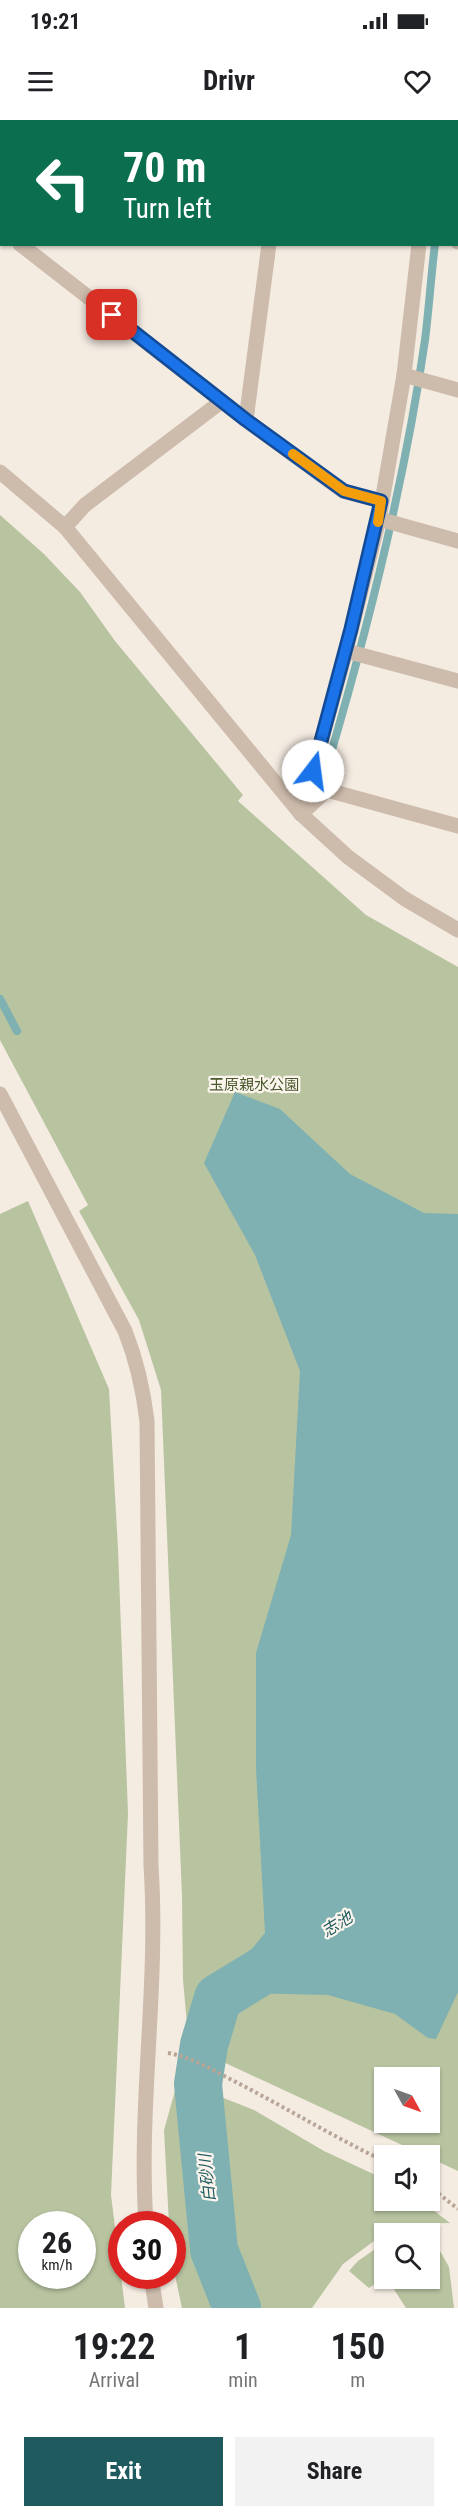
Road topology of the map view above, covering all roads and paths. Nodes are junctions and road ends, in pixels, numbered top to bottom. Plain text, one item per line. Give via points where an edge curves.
1 (23, 246) edge
2 (270, 246) edge
3 (419, 246) edge
4 (414, 378) junction
5 (458, 390) edge
6 (222, 401) junction
7 (246, 420) junction
8 (0, 472) edge
9 (381, 501) junction
10 (388, 522) junction
11 (64, 527) junction
12 (458, 541) edge
13 (355, 653) junction
14 (458, 681) edge
15 (301, 814) junction
16 (458, 826) edge
17 (458, 930) edge
18 (0, 1094) edge
19 (4, 1111) edge
20 (185, 2056) dead end
21 (374, 2156) edge
22 (440, 2195) edge
23 (458, 2209) edge
24 (145, 2211) edge
25 (153, 2289) edge
26 (156, 2308) edge

1 - 6 street
2 - 7 street
3 - 4 street
4 - 5 street
4 - 9 street
6 - 7 street
6 - 11 street via 85,505
7 - 9 street via 344,491
8 - 11 street
9 - 10 street
10 - 12 street
10 - 13 street
11 - 15 street
13 - 14 street
13 - 15 street
15 - 16 street via 327,790
15 - 17 street via 357,864 405,899
18 - 19 street
19 - 24 street via 125,1331 144,1392 154,1915 143,2178
20 - 21 path
22 - 23 path
25 - 26 street

